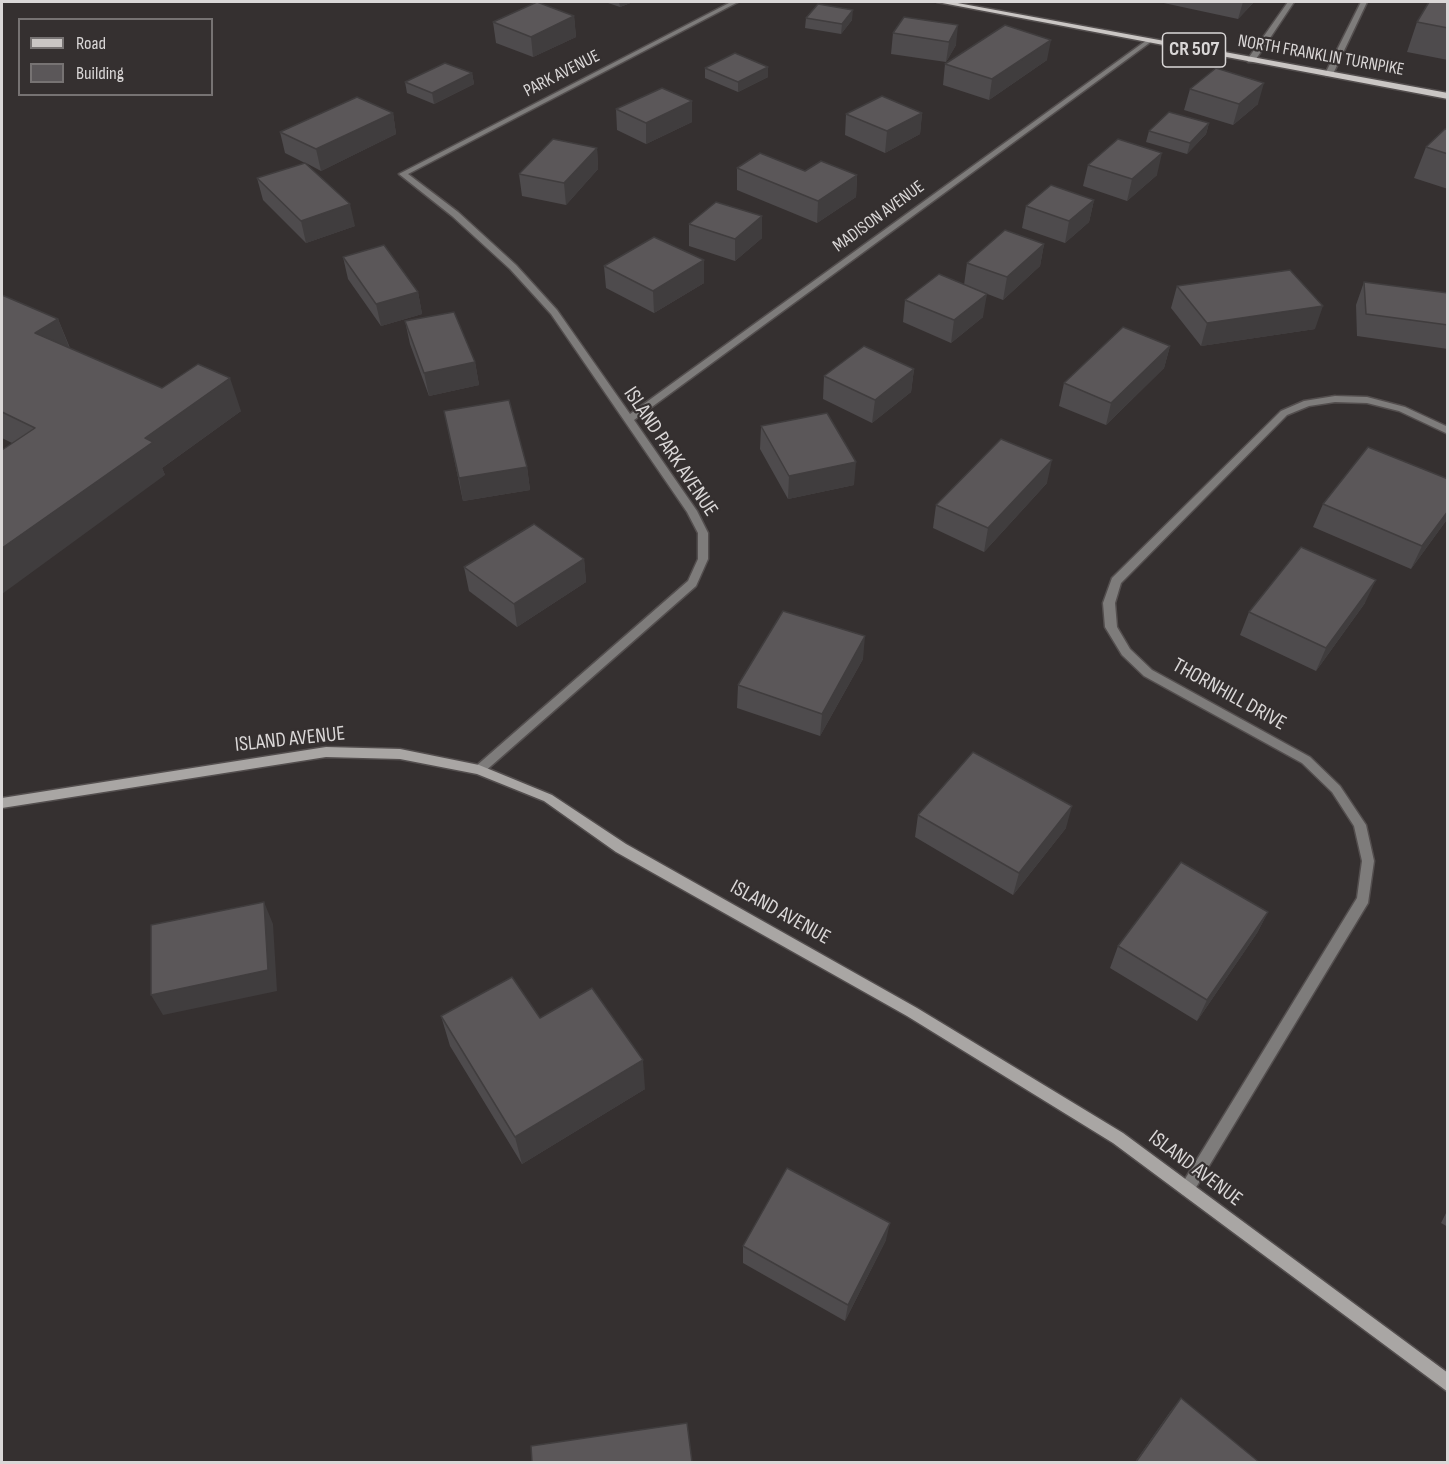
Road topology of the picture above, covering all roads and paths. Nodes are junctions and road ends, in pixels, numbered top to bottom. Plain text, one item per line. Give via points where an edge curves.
1 (735, 2) edge
2 (941, 2) edge
3 (1292, 2) edge
4 (1364, 2) edge
5 (1149, 41) junction
6 (1251, 60) junction
7 (1329, 75) junction
8 (1448, 96) edge
9 (403, 174) joint
10 (628, 420) junction
11 (1448, 431) edge
12 (479, 771) junction
13 (2, 803) edge
14 (1187, 1189) junction
15 (1448, 1384) edge

1 - 9 street, PARK AVENUE
2 - 5 main road, NORTH FRANKLIN TURNPIKE / CR 507
3 - 6 street
4 - 7 street
5 - 6 main road, NORTH FRANKLIN TURNPIKE / CR 507
5 - 10 street, MADISON AVENUE
6 - 7 main road, NORTH FRANKLIN TURNPIKE / CR 507
7 - 8 main road, NORTH FRANKLIN TURNPIKE / CR 507
9 - 10 street, ISLAND PARK AVENUE via 455,214 513,267 554,312
10 - 12 street, ISLAND PARK AVENUE via 692,511 703,532 703,559 692,583
11 - 14 street, THORNHILL DRIVE via 1402,409 1366,400 1307,403 1284,413 1116,581 1109,603 1112,627 1126,652 1148,673 1306,760 1336,789 1360,825 1368,861 1363,899
12 - 13 street, ISLAND AVENUE via 400,754 326,752
12 - 14 street, ISLAND AVENUE via 548,798 621,848 912,1012 1118,1138
14 - 15 street, ISLAND AVENUE

